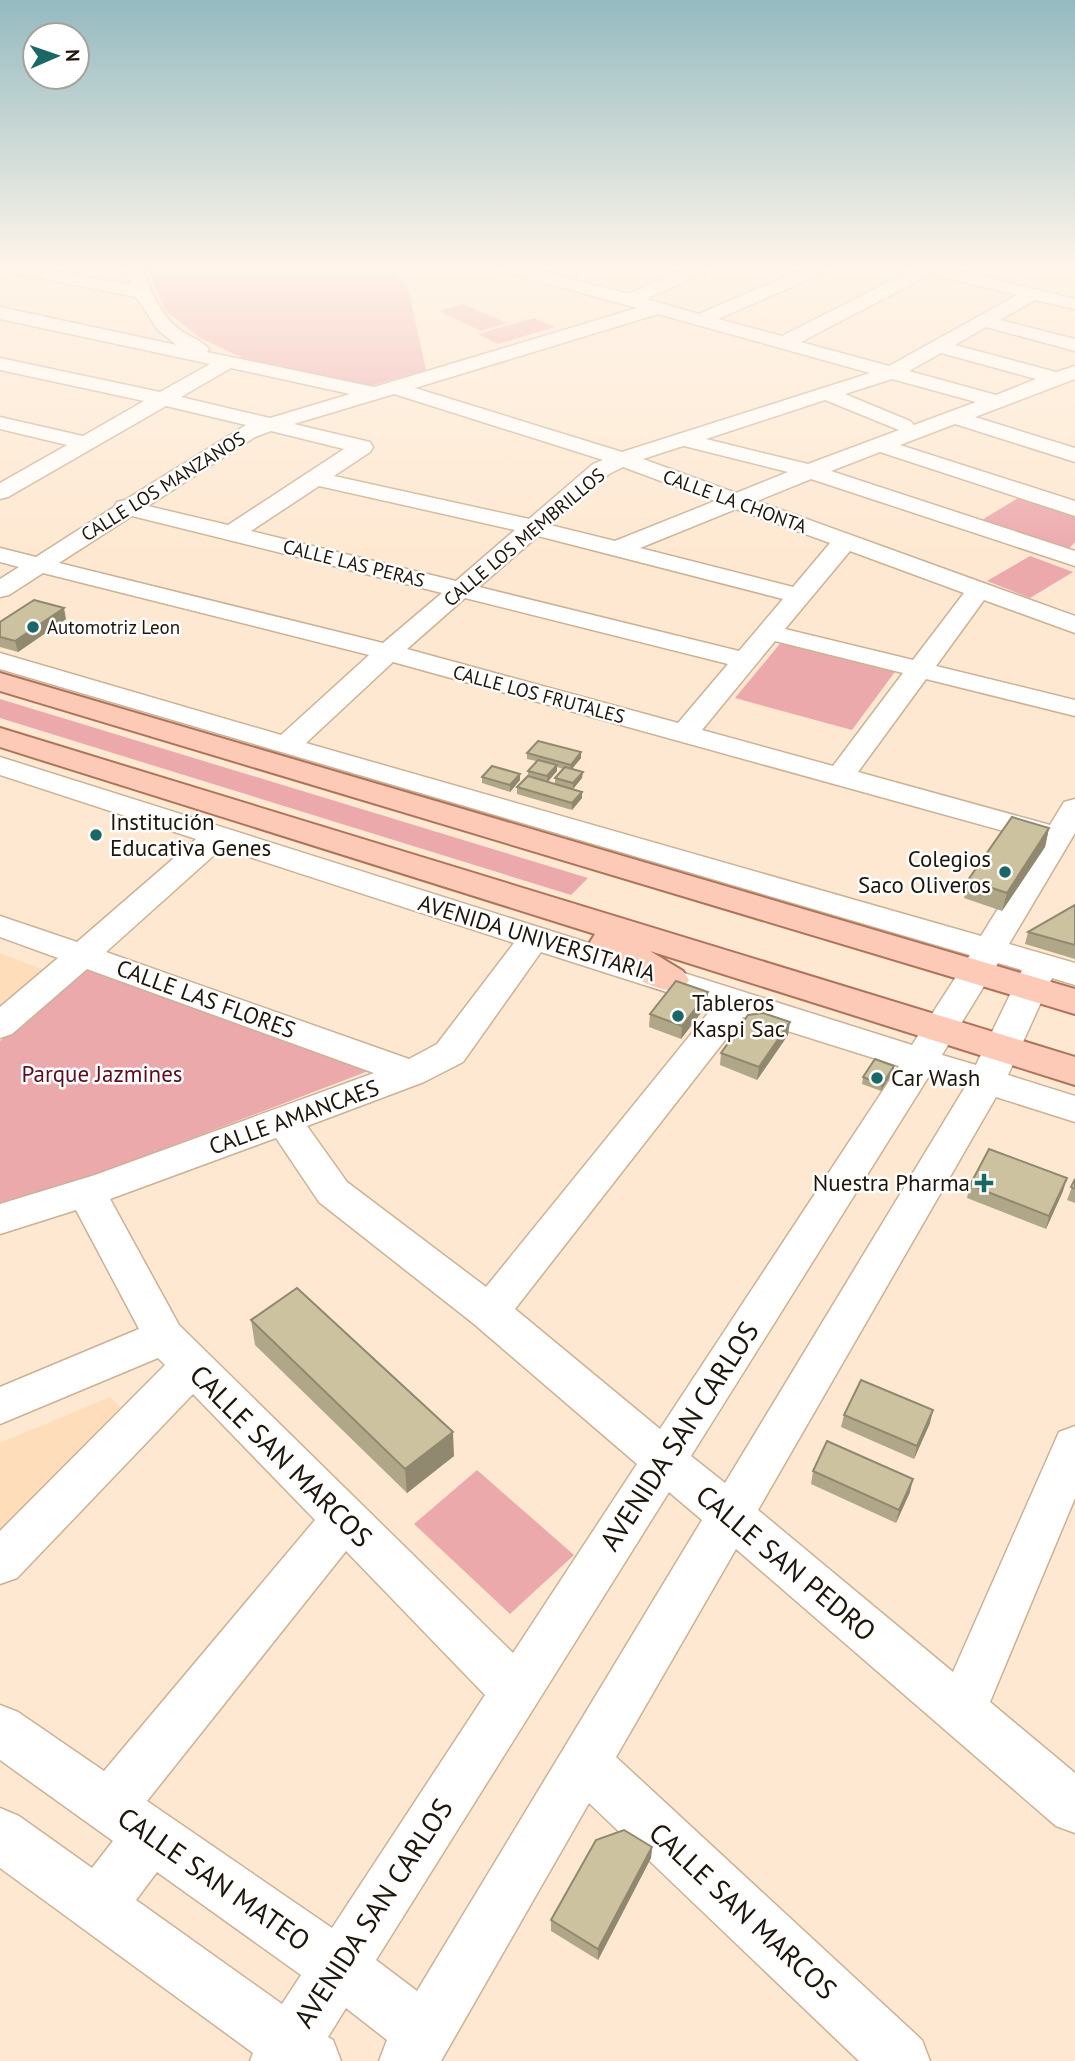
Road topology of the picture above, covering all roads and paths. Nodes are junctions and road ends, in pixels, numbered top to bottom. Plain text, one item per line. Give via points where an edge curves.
1 (0, 364) edge
2 (224, 364) edge
3 (240, 364) edge
4 (469, 364) edge
5 (863, 364) edge
6 (906, 364) edge
7 (1015, 364) edge
8 (892, 372) junction
9 (1066, 376) edge
10 (382, 390) junction
11 (826, 393) junction
12 (163, 399) junction
13 (996, 401) junction
14 (954, 417) junction
15 (0, 423) edge
16 (272, 424) junction
17 (903, 425) dead end
18 (684, 440) junction
19 (87, 443) junction
20 (880, 445) junction
21 (1075, 455) edge
22 (622, 459) junction
23 (810, 471) junction
24 (314, 478) junction
25 (0, 492) edge
26 (735, 501) junction
27 (125, 508) junction
28 (1075, 509) edge
29 (532, 527) junction
30 (232, 533) junction
31 (844, 542) junction
32 (616, 549) junction
33 (0, 555) edge
34 (1074, 558) edge
35 (37, 565) junction
36 (0, 590) edge
37 (462, 590) junction
38 (979, 590) junction
39 (799, 596) junction
40 (1075, 625) edge
41 (768, 632) junction
42 (388, 652) junction
43 (746, 660) junction
44 (0, 661) edge
45 (919, 670) junction
46 (0, 682) edge
47 (1075, 708) edge
48 (684, 734) junction
49 (0, 737) edge
50 (286, 746) junction
51 (0, 766) edge
52 (840, 776) junction
53 (1075, 808) edge
54 (215, 837) junction
55 (1067, 840) edge
56 (545, 925) junction
57 (0, 926) edge
58 (82, 955) junction
59 (983, 961) junction
60 (1075, 974) edge
61 (1036, 977) junction
62 (670, 980) joint
63 (736, 1002) junction
64 (1075, 1002) edge
65 (0, 1026) edge
66 (931, 1045) junction
67 (995, 1065) junction
68 (1075, 1071) edge
69 (411, 1073) junction
70 (1075, 1109) edge
71 (284, 1121) junction
72 (86, 1191) junction
73 (0, 1219) edge
74 (489, 1312) junction
75 (178, 1351) junction
76 (0, 1406) edge
77 (1075, 1445) edge
78 (664, 1461) junction
79 (731, 1515) junction
80 (344, 1519) junction
81 (0, 1563) edge
82 (516, 1691) junction
83 (961, 1711) junction
84 (0, 1730) edge
85 (584, 1762) junction
86 (108, 1806) junction
87 (1075, 1807) edge
88 (0, 1835) edge
89 (151, 1836) junction
90 (97, 1906) junction
91 (339, 1967) junction
92 (416, 2047) edge
93 (293, 2056) edge
94 (901, 2061) edge

1 - 12 street
2 - 12 street
3 - 10 street, CALLE LA CHONTA
4 - 10 street, CALLE LOS MANZANOS
5 - 8 street
6 - 8 street, CALLE LOS MEMBRILLOS
7 - 9 street
8 - 11 street, CALLE LOS MEMBRILLOS
8 - 13 street
9 - 13 street
10 - 16 street, CALLE LOS MANZANOS
10 - 22 street, CALLE LA CHONTA
11 - 17 street
11 - 18 street, CALLE LOS MEMBRILLOS
12 - 16 street
12 - 19 street
13 - 14 street
14 - 20 street
14 - 21 street
15 - 19 street
16 - 24 street via 362,447
16 - 27 street, CALLE LOS MANZANOS via 222,446
18 - 22 street, CALLE LOS MEMBRILLOS
18 - 23 street
19 - 25 street
20 - 23 street
20 - 28 street
22 - 26 street, CALLE LA CHONTA
22 - 29 street, CALLE LOS MEMBRILLOS via 601,469
23 - 26 street
23 - 34 street
24 - 29 street
24 - 30 street
26 - 31 street, CALLE LA CHONTA
26 - 32 street
27 - 30 street, CALLE LAS PERAS
27 - 35 street, CALLE LOS MANZANOS
29 - 32 street
29 - 37 street, CALLE LOS MEMBRILLOS
30 - 37 street, CALLE LAS PERAS
31 - 38 street, CALLE LA CHONTA
31 - 39 street
32 - 39 street
33 - 35 street, CALLE LOS FRUTALES
35 - 36 street, CALLE LOS MANZANOS
35 - 42 street, CALLE LOS FRUTALES
37 - 42 street, CALLE LOS MEMBRILLOS
37 - 43 street, CALLE LAS PERAS
38 - 40 street, CALLE LA CHONTA
38 - 45 street
39 - 41 street
41 - 43 street
41 - 45 street
42 - 48 street, CALLE LOS FRUTALES
42 - 50 street, CALLE LOS MEMBRILLOS
43 - 48 street
44 - 50 street
45 - 47 street
45 - 52 street
46 - 59 main road
48 - 52 street, CALLE LOS FRUTALES
49 - 56 main road, AVENIDA UNIVERSITARIA
50 - 59 street
51 - 54 street, AVENIDA UNIVERSITARIA
52 - 55 street, CALLE LOS FRUTALES
53 - 55 street, AVENIDA SAN CARLOS
54 - 56 street, AVENIDA UNIVERSITARIA
54 - 58 street
55 - 59 street, AVENIDA SAN CARLOS
56 - 62 main road
56 - 66 main road, AVENIDA UNIVERSITARIA
56 - 69 street, CALLE AMANCAES via 450,1053
57 - 58 street, CALLE LAS FLORES
58 - 65 street
58 - 69 street, CALLE LAS FLORES
59 - 61 main road
59 - 66 street, AVENIDA SAN CARLOS
60 - 61 street
61 - 64 main road
61 - 67 street
62 - 63 street, AVENIDA UNIVERSITARIA
63 - 66 street, AVENIDA UNIVERSITARIA
63 - 74 street
66 - 67 street, AVENIDA UNIVERSITARIA
66 - 78 street, AVENIDA SAN CARLOS
67 - 68 main road, AVENIDA UNIVERSITARIA
67 - 70 street, AVENIDA UNIVERSITARIA
67 - 79 street
69 - 71 street, CALLE AMANCAES
71 - 72 street, CALLE AMANCAES
71 - 74 street, CALLE SAN PEDRO via 333,1192
72 - 73 street, CALLE AMANCAES
72 - 75 street, CALLE SAN MARCOS
74 - 78 street, CALLE SAN PEDRO
75 - 76 street
75 - 80 street, CALLE SAN MARCOS
75 - 81 street
77 - 83 street
78 - 79 street, CALLE SAN PEDRO
78 - 82 street, AVENIDA SAN CARLOS
79 - 83 street, CALLE SAN PEDRO
79 - 85 street
80 - 82 street, CALLE SAN MARCOS
80 - 86 street
82 - 91 street, AVENIDA SAN CARLOS
83 - 87 street, CALLE SAN PEDRO
84 - 86 street, CALLE SAN MATEO
85 - 92 street
85 - 94 street, CALLE SAN MARCOS
86 - 89 street, CALLE SAN MATEO
88 - 90 street
89 - 90 street
89 - 91 street, CALLE SAN MATEO
90 - 93 street
91 - 92 street, CALLE SAN MATEO
91 - 93 street, AVENIDA SAN CARLOS

